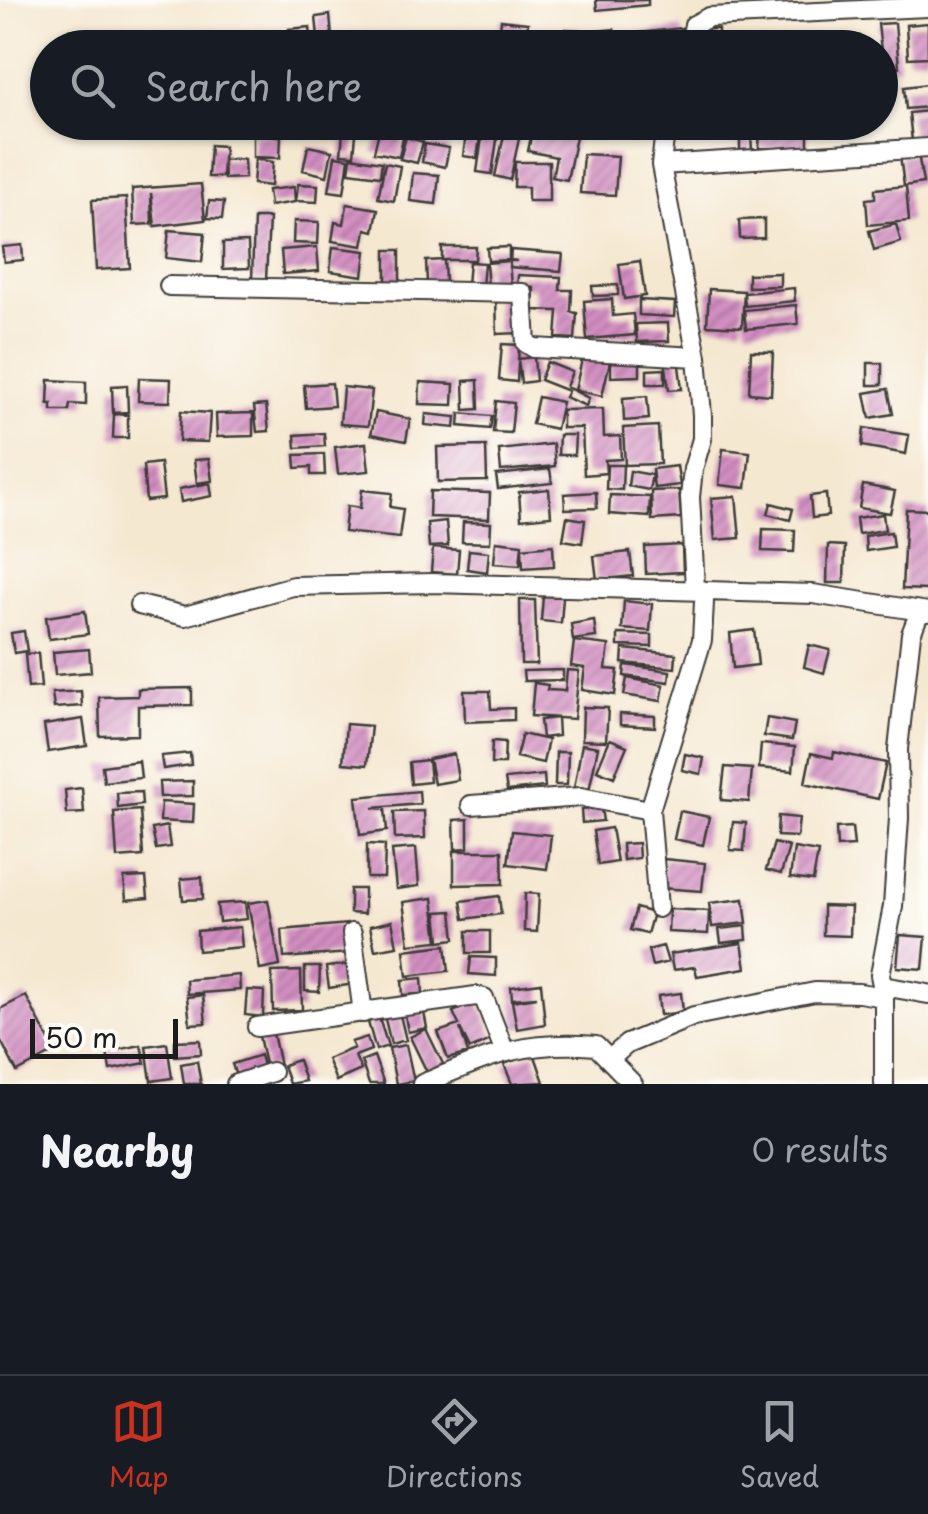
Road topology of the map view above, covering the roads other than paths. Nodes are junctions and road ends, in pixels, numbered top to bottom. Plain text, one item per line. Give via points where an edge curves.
1 (928, 7) edge
2 (693, 30) edge
3 (663, 140) edge
4 (928, 148) edge
5 (660, 165) junction
6 (169, 286) dead end
7 (697, 356) junction
8 (700, 595) junction
9 (139, 605) dead end
10 (924, 611) edge
11 (471, 804) dead end
12 (650, 810) junction
13 (658, 908) dead end
14 (352, 933) dead end
15 (884, 992) junction
16 (928, 994) edge
17 (363, 1013) junction
18 (257, 1027) dead end
19 (504, 1050) junction
20 (612, 1062) junction
21 (272, 1072) dead end
22 (236, 1084) edge
23 (422, 1084) edge
24 (633, 1084) edge
25 (884, 1084) edge

1 - 2 street via 709,18
3 - 5 street
4 - 5 street
5 - 7 street
6 - 7 street via 523,293 526,343 534,348
7 - 8 street via 702,439 690,497
8 - 9 street via 432,583 293,586 185,616
8 - 10 street via 813,594
8 - 12 street via 702,640
10 - 15 street via 911,634 898,748 898,836 880,975
11 - 12 street via 581,798
12 - 13 street
14 - 17 street
15 - 16 street
15 - 20 street via 814,992 694,1016 626,1044
15 - 25 street
17 - 18 street
17 - 19 street via 484,998
19 - 20 street via 596,1046
19 - 23 street
20 - 24 street
21 - 22 street

